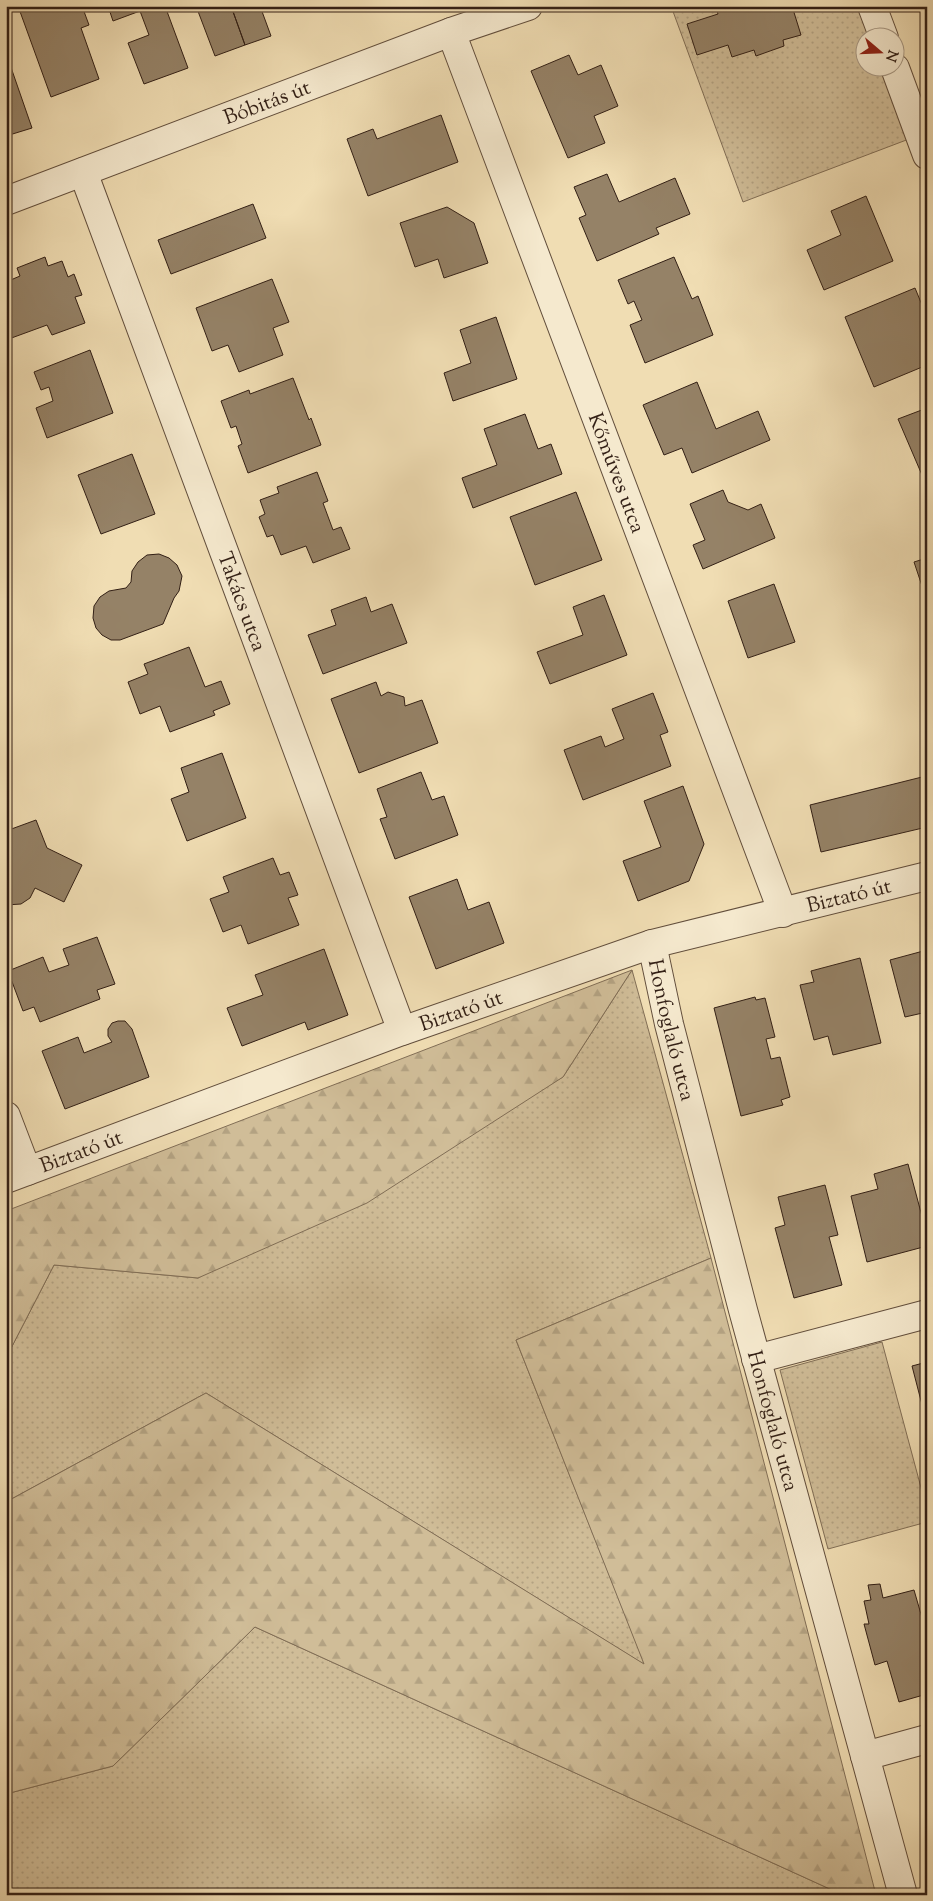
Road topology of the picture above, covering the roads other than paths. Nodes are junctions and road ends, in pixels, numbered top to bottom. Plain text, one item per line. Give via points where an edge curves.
1 (528, 6) edge
2 (872, 6) edge
3 (880, 28) edge
4 (452, 32) junction
5 (899, 78) edge
6 (927, 155) edge
7 (83, 172) junction
8 (6, 201) edge
9 (927, 876) edge
10 (783, 913) junction
11 (652, 944) junction
12 (402, 1031) junction
13 (6, 1116) edge
14 (16, 1175) edge
15 (927, 1314) edge
16 (756, 1359) junction
17 (927, 1739) edge
18 (865, 1756) junction
19 (903, 1895) edge

1 - 4 street, Bóbitás út
2 - 3 street
4 - 7 street, Bóbitás út
4 - 10 street, Kőműves utca
5 - 6 street
7 - 8 street, Bóbitás út
7 - 12 street, Takács utca
9 - 10 street, Biztató út
10 - 11 street, Biztató út
11 - 12 street, Biztató út
11 - 16 street, Honfoglaló utca via 669,1024
12 - 14 street, Biztató út
13 - 14 street
15 - 16 street
16 - 18 street, Honfoglaló utca
17 - 18 street
18 - 19 street, Honfoglaló utca

